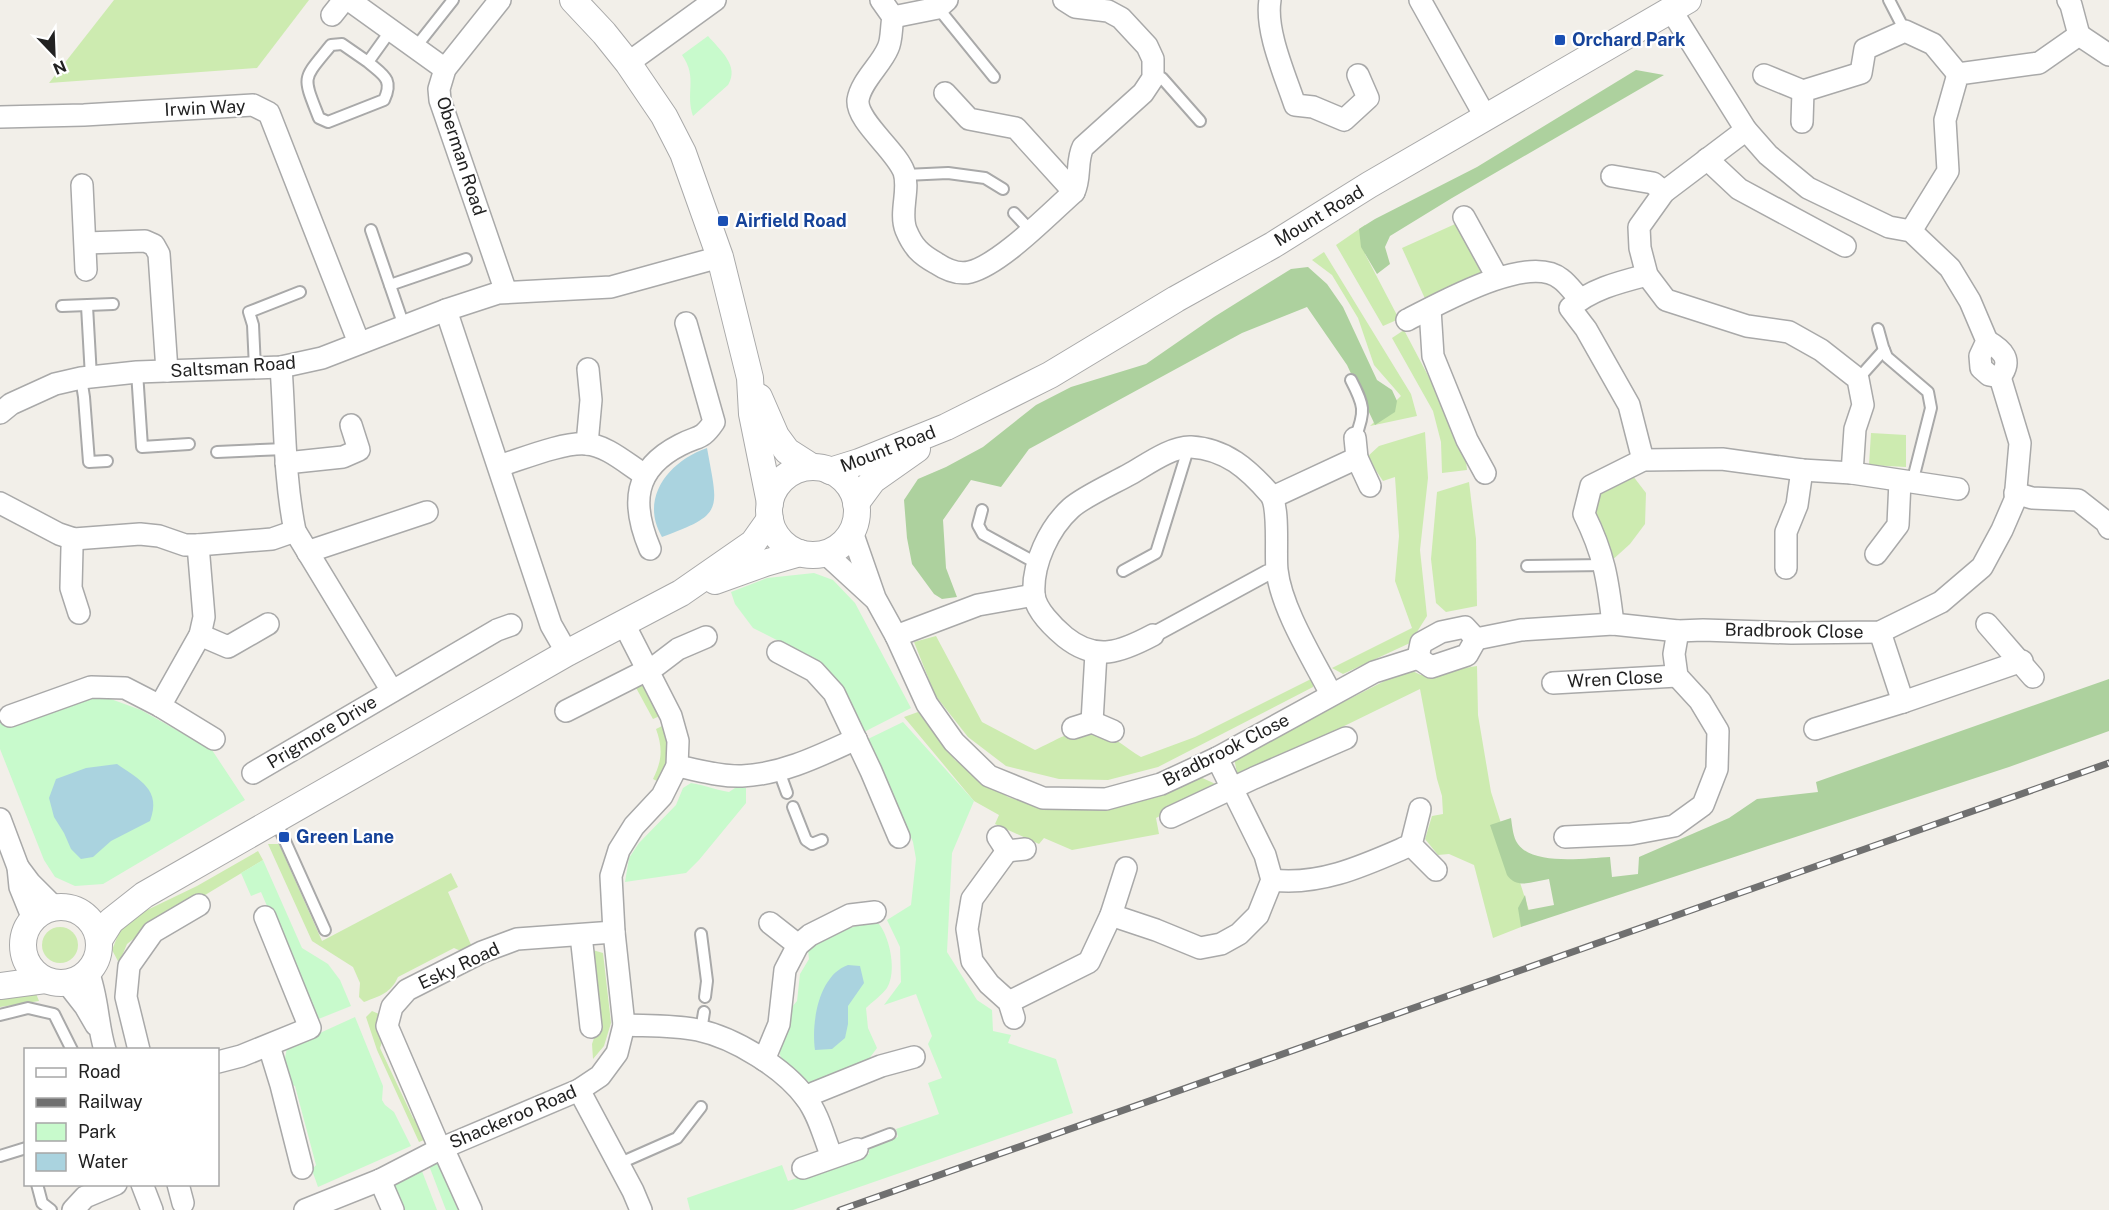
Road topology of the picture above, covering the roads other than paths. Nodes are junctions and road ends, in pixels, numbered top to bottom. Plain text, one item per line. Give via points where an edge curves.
1 (350, 0) edge
2 (453, 0) edge
3 (500, 0) edge
4 (573, 0) edge
5 (715, 0) edge
6 (1064, 0) edge
7 (1270, 0) edge
8 (1420, 0) edge
9 (1889, 0) edge
10 (2068, 0) edge
11 (943, 4) edge
12 (1680, 5) edge
13 (887, 8) edge
14 (391, 30) junction
15 (1905, 31) junction
16 (2079, 34) junction
17 (415, 48) junction
18 (2109, 55) edge
19 (368, 62) junction
20 (628, 63) junction
21 (445, 69) junction
22 (1959, 74) junction
23 (1358, 75) dead end
24 (1764, 75) dead end
25 (994, 77) dead end
26 (1153, 78) junction
27 (1803, 91) junction
28 (945, 93) dead end
29 (0, 117) edge
30 (1486, 118) junction
31 (1200, 121) dead end
32 (1802, 122) dead end
33 (1746, 130) junction
34 (1707, 159) junction
35 (905, 175) junction
36 (1612, 176) dead end
37 (82, 185) dead end
38 (1003, 189) dead end
39 (1074, 192) junction
40 (1664, 192) junction
41 (1014, 213) dead end
42 (1464, 217) dead end
43 (371, 230) dead end
44 (1030, 230) junction
45 (1911, 231) junction
46 (86, 243) junction
47 (1845, 246) dead end
48 (720, 257) junction
49 (466, 259) dead end
50 (86, 270) dead end
51 (1647, 275) junction
52 (1497, 277) junction
53 (390, 285) junction
54 (300, 292) dead end
55 (502, 293) junction
56 (1580, 299) junction
57 (113, 304) dead end
58 (62, 306) dead end
59 (87, 306) junction
60 (1430, 309) junction
61 (446, 310) junction
62 (1407, 320) dead end
63 (686, 322) dead end
64 (404, 326) junction
65 (1878, 329) dead end
66 (359, 343) junction
67 (1884, 350) junction
68 (281, 367) junction
69 (255, 368) junction
70 (588, 369) dead end
71 (167, 371) junction
72 (137, 372) junction
73 (86, 377) junction
74 (750, 378) junction
75 (1858, 379) junction
76 (1351, 380) dead end
77 (4, 402) edge
78 (351, 425) dead end
79 (946, 427) junction
80 (189, 444) dead end
81 (587, 444) junction
82 (1189, 446) junction
83 (1356, 448) junction
84 (217, 452) dead end
85 (285, 456) junction
86 (1643, 460) junction
87 (107, 461) dead end
88 (499, 466) junction
89 (821, 469) junction
90 (1802, 470) junction
91 (1485, 473) dead end
92 (1852, 473) junction
93 (645, 475) junction
94 (1906, 482) junction
95 (1370, 486) dead end
96 (1958, 489) dead end
97 (2015, 492) junction
98 (1273, 497) junction
99 (0, 503) edge
100 (856, 503) junction
101 (982, 510) dead end
102 (770, 511) junction
103 (427, 512) dead end
104 (2109, 528) edge
105 (295, 531) junction
106 (852, 532) junction
107 (74, 539) junction
108 (198, 545) junction
109 (650, 549) dead end
110 (308, 553) junction
111 (813, 553) junction
112 (1876, 554) dead end
113 (1038, 564) junction
114 (1605, 565) junction
115 (1527, 566) dead end
116 (1786, 568) dead end
117 (1277, 570) junction
118 (1123, 571) dead end
119 (681, 593) junction
120 (1034, 595) junction
121 (875, 598) junction
122 (79, 613) dead end
123 (268, 624) dead end
124 (624, 624) junction
125 (1613, 624) junction
126 (1987, 624) dead end
127 (512, 625) dead end
128 (1678, 631) junction
129 (1880, 632) junction
130 (200, 635) junction
131 (1153, 635) joint
132 (896, 636) junction
133 (706, 637) dead end
134 (1476, 639) junction
135 (778, 651) dead end
136 (1096, 652) junction
137 (567, 653) junction
138 (1418, 658) junction
139 (648, 669) junction
140 (1677, 676) junction
141 (1553, 683) dead end
142 (392, 691) junction
143 (1331, 694) junction
144 (1903, 702) junction
145 (160, 706) junction
146 (566, 711) dead end
147 (10, 716) dead end
148 (1815, 729) dead end
149 (1113, 731) dead end
150 (1346, 738) dead end
151 (214, 739) dead end
152 (856, 739) junction
153 (1217, 758) junction
154 (677, 766) junction
155 (779, 771) junction
156 (253, 773) dead end
157 (1231, 789) junction
158 (787, 793) dead end
159 (793, 807) dead end
160 (1420, 809) dead end
161 (1170, 817) dead end
162 (0, 819) edge
163 (276, 821) junction
164 (899, 837) dead end
165 (1565, 837) dead end
166 (822, 840) dead end
167 (1412, 845) junction
168 (1010, 846) dead end
169 (1126, 868) dead end
170 (1436, 870) dead end
171 (1272, 880) junction
172 (144, 895) junction
173 (199, 905) dead end
174 (55, 912) junction
175 (875, 912) dead end
176 (1111, 915) junction
177 (265, 917) dead end
178 (770, 922) dead end
179 (325, 930) dead end
180 (614, 932) junction
181 (581, 934) junction
182 (701, 934) dead end
183 (99, 940) junction
184 (798, 945) junction
185 (22, 948) junction
186 (0, 972) edge
187 (66, 979) junction
188 (0, 986) edge
189 (705, 997) dead end
190 (0, 1015) edge
191 (624, 1025) junction
192 (591, 1027) dead end
193 (102, 1040) edge
194 (268, 1046) junction
195 (71, 1048) edge
196 (139, 1048) edge
197 (914, 1057) dead end
198 (764, 1060) junction
199 (219, 1062) edge
200 (579, 1090) junction
201 (806, 1098) junction
202 (701, 1107) dead end
203 (890, 1134) dead end
204 (442, 1148) junction
205 (24, 1149) edge
206 (857, 1149) joint
207 (0, 1156) edge
208 (832, 1157) junction
209 (618, 1164) junction
210 (302, 1168) dead end
211 (803, 1168) dead end
212 (380, 1180) junction
213 (37, 1186) edge
214 (113, 1186) edge
215 (142, 1186) edge
216 (51, 1210) edge
217 (73, 1210) edge
218 (152, 1210) edge
219 (305, 1210) edge
220 (393, 1210) edge
221 (471, 1210) edge
222 (641, 1210) edge

1 - 14 street
2 - 17 lane
3 - 21 street, Oberman Road
4 - 20 street
5 - 20 street
6 - 26 street via 1076,7 1108,11 1121,18 1147,46 1153,59
7 - 23 street via 1277,49 1295,105 1313,107 1344,120 1368,98
8 - 30 street
9 - 15 lane
10 - 16 street
11 - 13 street
11 - 25 lane
12 - 30 street, Mount Road
12 - 33 street
13 - 35 street via 888,48 858,100 863,118 900,162
14 - 17 street
14 - 19 lane
15 - 22 street via 1933,44
15 - 27 street via 1864,48 1861,73
16 - 18 street
16 - 22 street via 2039,63
17 - 21 street
19 - 19 lane via 387,79 389,90 384,100 328,122 319,118 306,85 308,74 331,45 342,44
20 - 48 street via 664,116 682,153
21 - 55 street, Oberman Road via 440,100
22 - 45 street via 1945,120 1948,171
24 - 27 street
26 - 31 lane via 1162,78
26 - 39 street via 1143,93 1083,147
27 - 32 street
28 - 39 street via 969,119 1016,128
29 - 66 street, Irwin Way via 253,105 269,113
30 - 79 street, Mount Road via 1050,375
33 - 34 street
33 - 45 street via 1777,164 1808,188 1888,227
34 - 40 street
34 - 47 street via 1739,189
35 - 38 lane via 948,173 985,178
35 - 44 street via 905,227 913,247 948,270 968,272 994,262
36 - 40 street via 1653,183
37 - 46 street
39 - 44 street
40 - 51 street via 1639,227
41 - 44 lane
42 - 52 street
43 - 53 lane
45 - 97 street, Bradbrook Close via 1950,268 1987,341 2001,349 2005,358 2000,377 2020,443
46 - 50 street
46 - 71 street via 145,241 154,245 159,254
48 - 55 street, Saltsman Road via 611,287
48 - 74 street
49 - 53 lane
51 - 56 street via 1612,284
51 - 75 street via 1666,300 1747,326 1789,332 1821,350
52 - 56 street via 1538,271 1560,277
52 - 60 street
53 - 64 lane
54 - 69 lane via 249,312
55 - 61 street, Saltsman Road
56 - 86 street via 1570,308 1629,405
57 - 59 lane
58 - 59 lane
59 - 73 lane
60 - 62 street
60 - 91 street via 1433,356 1467,440
61 - 64 street, Saltsman Road
61 - 88 street
63 - 93 street via 714,422 704,436 681,444
64 - 66 street, Saltsman Road
65 - 67 lane
66 - 68 street, Saltsman Road via 322,358
67 - 75 lane
67 - 94 lane via 1928,392 1931,408
68 - 69 street, Saltsman Road
68 - 85 street, Prigmore Drive
69 - 71 street, Saltsman Road
70 - 81 street via 591,400
71 - 72 street, Saltsman Road
72 - 73 street, Saltsman Road
72 - 80 lane via 142,447
73 - 77 street, Saltsman Road
73 - 87 lane via 89,462
74 - 89 street via 776,436 787,451
74 - 102 street via 752,414
75 - 92 street via 1863,405 1855,429
76 - 83 lane via 1364,408
78 - 85 street via 359,450 343,457
79 - 89 street, Mount Road via 859,462
79 - 100 street, Mount Road via 873,480
81 - 88 street via 566,446
81 - 93 street via 603,449
82 - 98 street via 1224,453 1246,468
82 - 113 street via 1164,454 1071,507 1049,535
82 - 118 lane via 1156,553
83 - 95 street
83 - 98 street
84 - 85 lane
85 - 105 street, Prigmore Drive
86 - 90 street via 1722,459
86 - 114 street via 1591,486 1584,514
88 - 137 street via 551,625
89 - 100 street via 843,478
89 - 102 street via 800,469 789,474 773,492
90 - 92 street
90 - 116 street via 1797,505 1786,532
92 - 94 street
93 - 109 street via 638,507
94 - 96 street
94 - 112 street via 1898,525
97 - 104 street via 2032,498 2078,500
97 - 129 street, Bradbrook Close via 2015,501 1982,567 1941,602
98 - 117 street
99 - 107 street
100 - 106 street
101 - 113 lane via 978,525 983,534
102 - 111 street via 776,534 786,546
102 - 119 street via 753,543
103 - 110 street
105 - 108 street via 272,539
105 - 110 street, Prigmore Drive
106 - 111 street via 836,549
106 - 121 street, Bradbrook Close
107 - 108 street via 140,534
107 - 122 street via 71,588
108 - 130 street via 204,617
110 - 142 street, Prigmore Drive
111 - 119 street via 765,563
111 - 121 street, Bradbrook Close
113 - 120 street
114 - 115 lane
114 - 125 street
117 - 131 street
117 - 143 street via 1282,597
119 - 124 street
120 - 132 street via 978,605
120 - 136 street via 1048,623 1072,642
121 - 132 street, Bradbrook Close
123 - 130 street via 228,647
124 - 137 street
124 - 139 street, Shackeroo Road
125 - 128 street, Bradbrook Close
125 - 134 street, Bradbrook Close via 1521,630
126 - 144 street via 2027,669
127 - 142 street, Prigmore Drive
128 - 129 street, Bradbrook Close
128 - 140 street, Wren Close via 1674,654
129 - 144 street
130 - 145 street
131 - 136 street via 1125,650
132 - 153 street, Bradbrook Close via 927,704 954,742 989,776 1043,798 1106,799 1161,784
133 - 139 street via 678,649
134 - 138 street, Bradbrook Close via 1467,656 1451,662 1431,667
134 - 138 street via 1465,627 1441,632 1421,643
135 - 152 street via 821,678 834,693
136 - 149 street via 1082,725
137 - 163 street
138 - 143 street, Bradbrook Close via 1374,672
139 - 146 street
139 - 154 street, Shackeroo Road via 671,716 678,741
140 - 141 street, Wren Close
140 - 165 street, Wren Close via 1700,701 1718,731 1717,769 1702,805 1674,826 1631,834
142 - 156 street, Prigmore Drive
143 - 153 street, Bradbrook Close
144 - 148 street
145 - 147 street via 125,688 90,687
145 - 151 street
150 - 157 street
152 - 155 street
152 - 164 street
153 - 157 street
154 - 155 street via 740,776
154 - 180 street, Shackeroo Road via 662,796 634,826 620,850 611,876
155 - 158 lane
157 - 161 street
157 - 171 street via 1265,855
159 - 166 lane via 806,840 812,844
160 - 167 street
162 - 174 street via 18,867 20,887
163 - 172 street
163 - 179 lane
167 - 170 street
167 - 171 street via 1327,878
168 - 176 street via 972,899 967,929 972,961 1011,1010 1089,962
169 - 176 street
171 - 176 street via 1258,915 1239,934 1221,944 1200,948
172 - 174 street via 102,907
172 - 183 street via 111,921
173 - 196 street via 153,932 129,966 126,997
174 - 183 street via 88,918
174 - 185 street via 23,937
175 - 184 street via 850,915
177 - 194 street via 310,1028
178 - 184 street
180 - 181 street, Esky Road
180 - 191 street, Shackeroo Road
181 - 192 street
181 - 204 street, Esky Road via 517,939 482,952 407,990 392,1007 387,1026
182 - 189 lane
183 - 187 street via 95,963
184 - 198 street via 785,970 779,1024
185 - 186 street
185 - 187 street via 29,967
187 - 188 street
187 - 193 street via 94,987
190 - 195 lane via 28,1008 54,1014
191 - 198 street via 682,1027 702,1021 721,1037
191 - 200 street, Shackeroo Road via 617,1053 600,1076
194 - 199 street
194 - 210 street
197 - 201 street via 881,1065
198 - 201 street
200 - 204 street, Shackeroo Road
200 - 209 street
201 - 208 street
202 - 209 lane via 677,1138
203 - 206 lane
204 - 212 street, Shackeroo Road
204 - 221 street, Esky Road
205 - 207 lane
206 - 208 street
208 - 211 street
209 - 222 street
212 - 219 street, Shackeroo Road
212 - 220 street
213 - 216 lane via 42,1203
214 - 217 street via 85,1197
215 - 218 street

